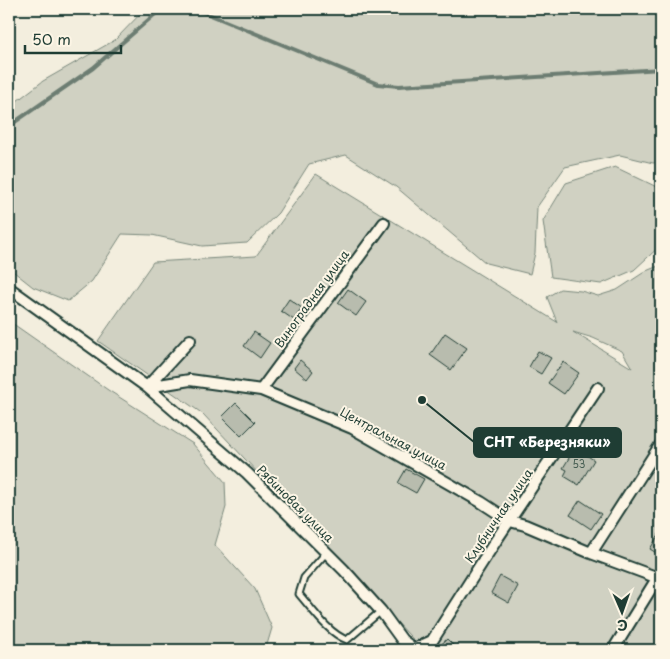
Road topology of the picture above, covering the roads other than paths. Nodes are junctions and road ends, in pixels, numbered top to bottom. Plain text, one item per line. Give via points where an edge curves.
1 (384, 223) dead end
2 (9, 288) edge
3 (190, 340) dead end
4 (147, 387) junction
5 (598, 388) dead end
6 (261, 390) junction
7 (661, 444) edge
8 (510, 521) junction
9 (327, 553) junction
10 (591, 554) junction
11 (660, 576) edge
12 (381, 611) junction
13 (414, 650) edge
14 (613, 650) edge

1 - 6 street, Виноградная улица
2 - 4 street
3 - 4 street
4 - 6 street, Центральная улица via 190,380
4 - 9 street, Рябиновая улица via 247,473
5 - 8 street, Клубничная улица
6 - 8 street, Центральная улица via 352,428
7 - 10 street
8 - 10 street, Центральная улица
8 - 13 street, Клубничная улица via 432,641
9 - 12 street, Рябиновая улица
9 - 12 lane via 304,578 299,594 318,616 338,637 348,640
10 - 11 street, Центральная улица
11 - 14 street
12 - 13 street, Рябиновая улица via 402,640

